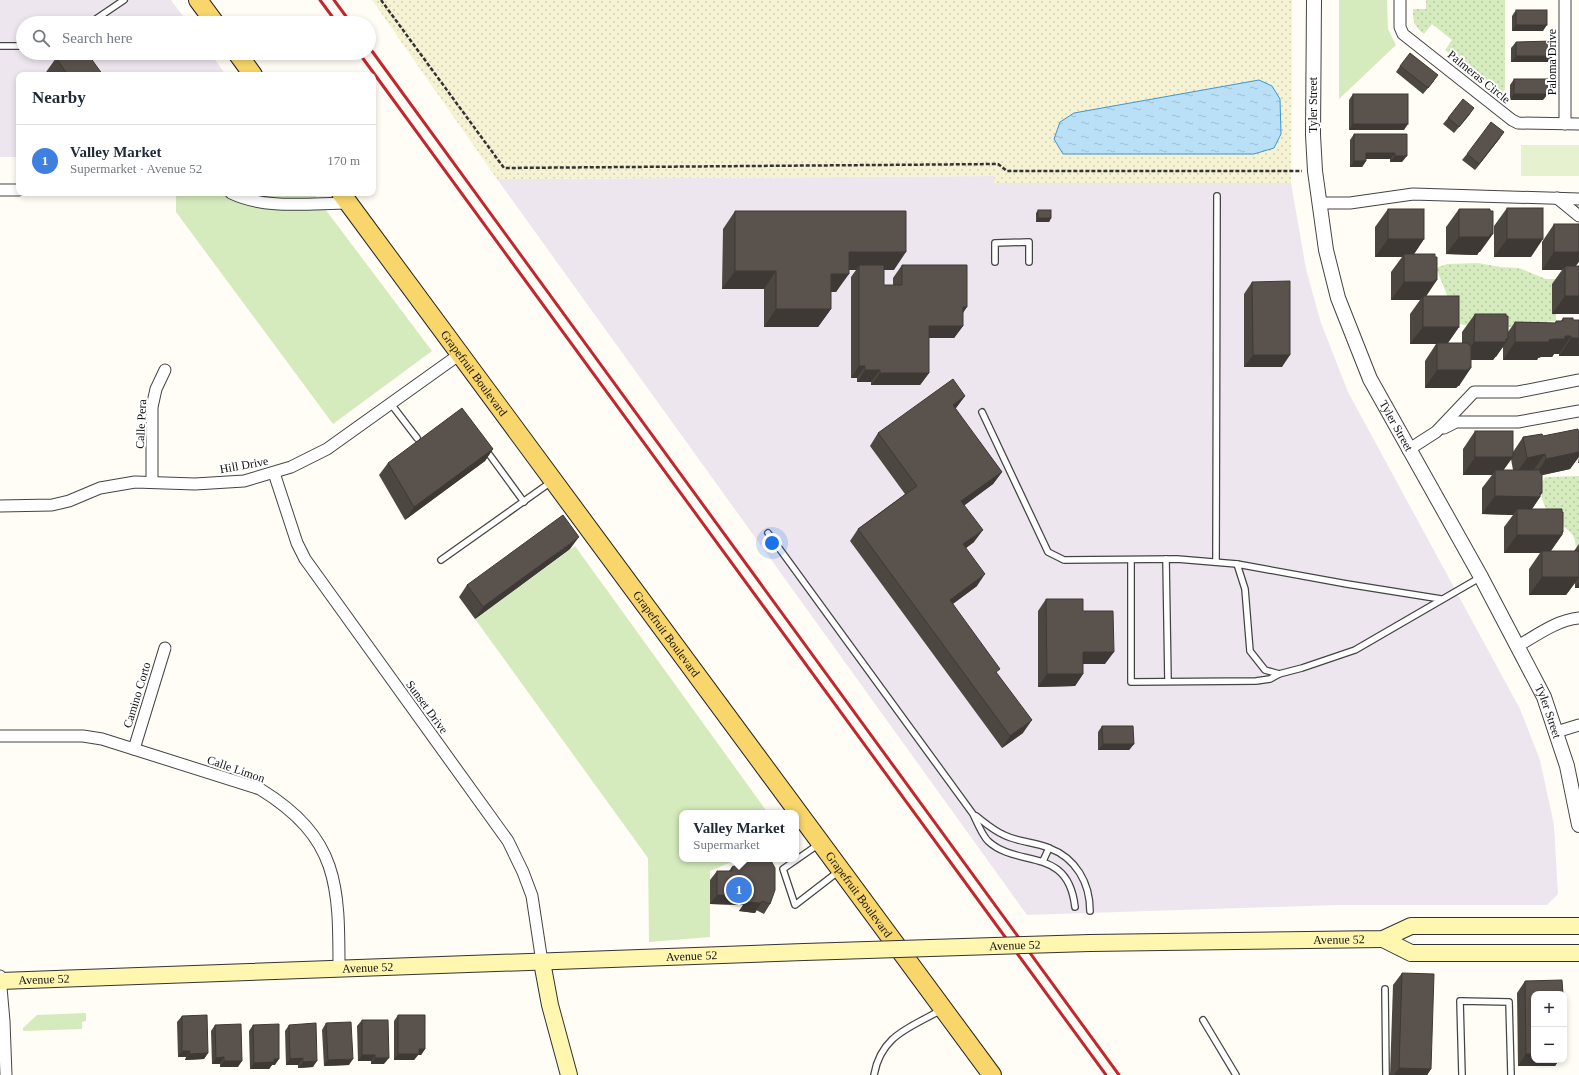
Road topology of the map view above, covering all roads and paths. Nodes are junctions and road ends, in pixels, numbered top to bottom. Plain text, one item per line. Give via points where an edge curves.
1 (124, 0) edge
2 (198, 0) edge
3 (381, 0) edge
4 (1314, 0) edge
5 (1400, 0) edge
6 (1565, 0) edge
7 (100, 16) edge
8 (210, 16) edge
9 (0, 46) edge
10 (16, 46) edge
11 (242, 60) edge
12 (251, 72) edge
13 (1565, 124) junction
14 (1579, 124) edge
15 (1315, 171) junction
16 (0, 190) edge
17 (16, 190) edge
18 (237, 196) edge
19 (1217, 196) dead end
20 (345, 198) edge
21 (1556, 198) junction
22 (1579, 199) edge
23 (1320, 203) junction
24 (1579, 216) edge
25 (995, 262) dead end
26 (1029, 262) dead end
27 (460, 354) junction
28 (165, 370) dead end
29 (1579, 380) edge
30 (391, 404) junction
31 (1579, 411) edge
32 (982, 412) dead end
33 (1436, 432) junction
34 (417, 438) dead end
35 (482, 445) edge
36 (1408, 450) junction
37 (274, 473) junction
38 (553, 480) junction
39 (152, 482) junction
40 (524, 502) junction
41 (0, 506) edge
42 (768, 533) dead end
43 (1166, 559) junction
44 (441, 560) dead end
45 (1131, 560) junction
46 (1216, 562) junction
47 (1237, 564) junction
48 (1481, 577) junction
49 (1441, 599) junction
50 (1579, 618) edge
51 (1518, 646) junction
52 (165, 648) dead end
53 (1279, 674) junction
54 (1168, 681) junction
55 (1579, 725) edge
56 (1556, 732) junction
57 (0, 736) edge
58 (134, 749) junction
59 (797, 810) edge
60 (799, 813) edge
61 (973, 814) junction
62 (1579, 825) edge
63 (821, 843) junction
64 (1049, 848) junction
65 (799, 857) edge
66 (1043, 861) junction
67 (792, 862) edge
68 (840, 870) junction
69 (1074, 907) dead end
70 (1090, 911) dead end
71 (1579, 926) edge
72 (1383, 940) junction
73 (1579, 953) edge
74 (542, 962) junction
75 (339, 970) junction
76 (0, 976) edge
77 (0, 982) edge
78 (1385, 989) dead end
79 (943, 1008) junction
80 (1203, 1020) dead end
81 (6, 1075) edge
82 (570, 1075) edge
83 (874, 1075) edge
84 (992, 1075) edge
85 (1236, 1075) edge
86 (1386, 1075) edge
87 (1462, 1075) edge
88 (1511, 1075) edge

1 - 7 lane
2 - 8 main road
3 - 15 path via 504,168 998,164 1007,171
4 - 15 street, Tyler Street
5 - 13 street, Palmeras Circle via 1400,27 1404,34 1512,120 1518,123
6 - 13 street, Paloma Drive
9 - 10 lane
11 - 12 main road
13 - 14 street, Palmeras Circle
15 - 23 street, Tyler Street
16 - 17 street
18 - 20 street via 267,203
19 - 46 lane
20 - 27 main road, Grapefruit Boulevard
21 - 22 street
21 - 23 street via 1414,194 1350,203
21 - 24 street
23 - 36 street, Tyler Street via 1326,250 1338,298 1370,379
25 - 26 lane via 995,242 1029,242
27 - 30 street, Hill Drive
27 - 38 main road, Grapefruit Boulevard
28 - 39 street, Calle Pera via 156,389 152,407
29 - 33 street via 1518,392 1474,392
30 - 34 lane
30 - 37 street, Hill Drive via 327,449
31 - 33 street via 1518,422 1456,422
32 - 45 lane via 1048,552 1064,560
33 - 36 street
35 - 40 lane
36 - 48 street, Tyler Street
37 - 39 street, Hill Drive via 244,481
37 - 74 street, Sunset Drive via 297,543 305,559 508,841 532,896
38 - 40 lane
38 - 59 main road, Grapefruit Boulevard
39 - 41 street, Hill Drive via 100,488 52,505
40 - 44 lane
42 - 61 lane
43 - 45 lane
43 - 46 lane
43 - 54 lane
45 - 54 lane via 1131,682
46 - 47 lane
47 - 49 lane
47 - 53 lane via 1245,589 1250,651 1265,670
48 - 49 lane
48 - 51 street, Tyler Street
49 - 53 lane via 1355,650
50 - 51 street via 1568,619
51 - 56 street, Tyler Street via 1544,697
52 - 58 street, Camino Corto
53 - 54 lane via 1270,679 1256,681
55 - 56 street
56 - 62 street, Tyler Street via 1567,766
57 - 58 street, Calle Limon via 83,736
58 - 75 street, Calle Limon via 260,789 282,803 312,833 321,848 335,886 339,911
60 - 63 main road, Grapefruit Boulevard
61 - 64 lane via 1004,835
61 - 66 lane via 987,840 998,848
63 - 65 lane
63 - 68 main road, Grapefruit Boulevard
64 - 66 lane
64 - 70 lane via 1066,856 1079,870 1088,888
66 - 69 lane via 1066,878 1073,892
67 - 68 lane via 783,868 795,905
68 - 79 main road, Grapefruit Boulevard
71 - 72 main road, Avenue 52 via 1411,926
72 - 73 main road, Avenue 52 via 1411,953
72 - 74 main road, Avenue 52, bridge via 1090,943
74 - 75 main road, Avenue 52
74 - 82 main road via 550,1005
75 - 77 main road, Avenue 52
76 - 77 street
77 - 81 street
78 - 86 lane
79 - 83 lane via 894,1036 882,1048
79 - 84 main road, Grapefruit Boulevard
80 - 85 lane
87 - 88 lane via 1460,1001 1509,1002

